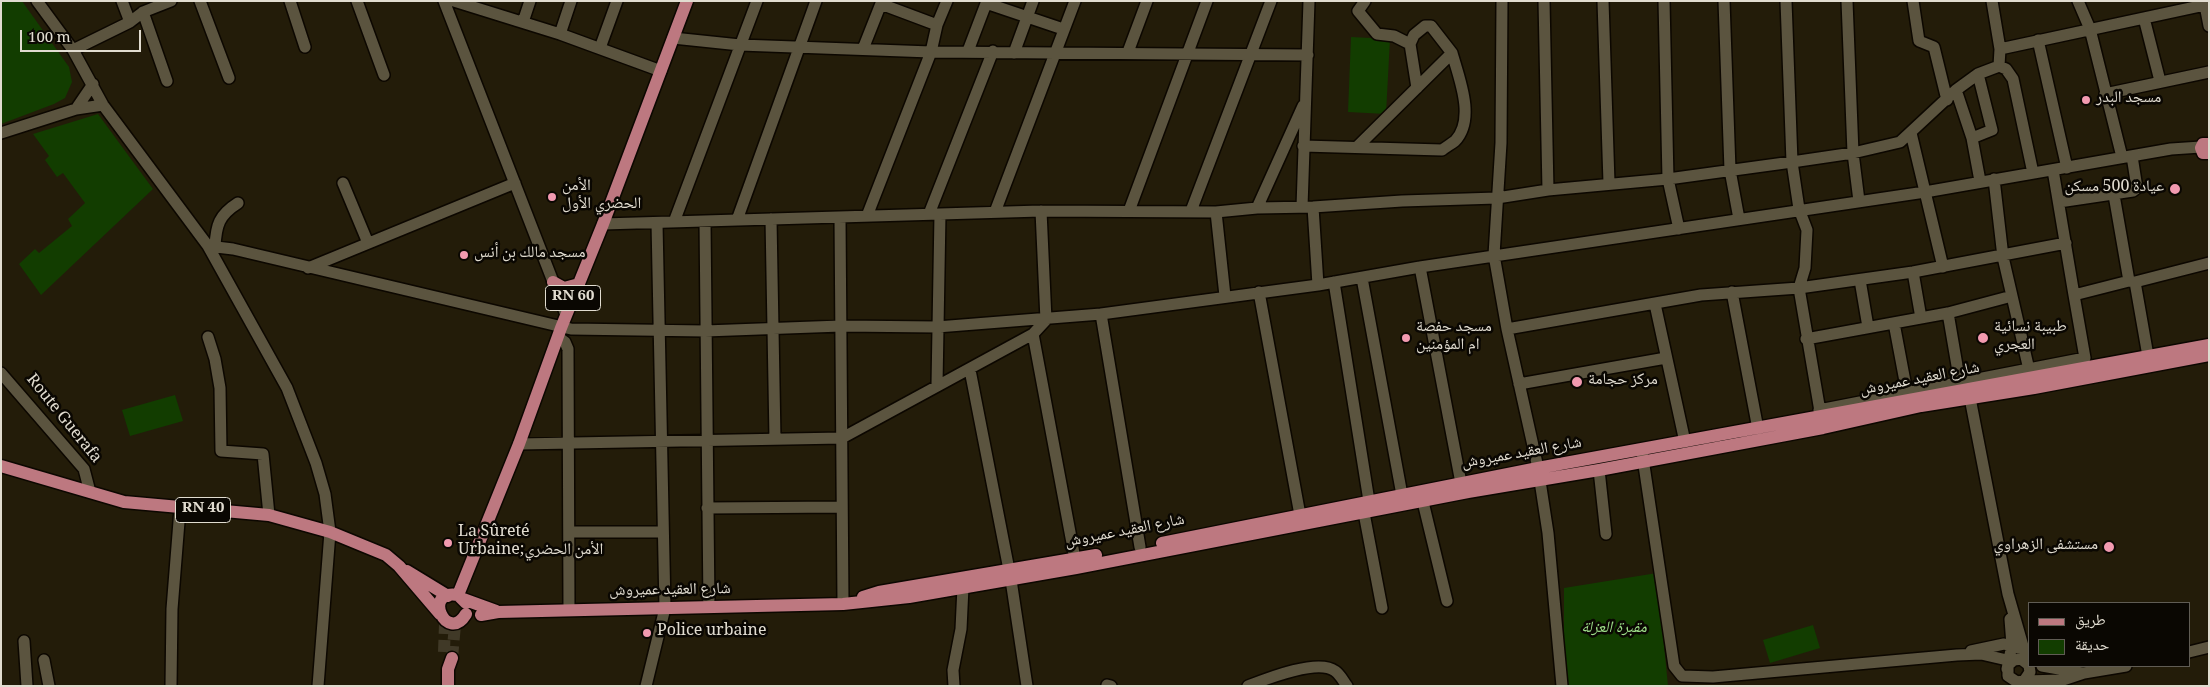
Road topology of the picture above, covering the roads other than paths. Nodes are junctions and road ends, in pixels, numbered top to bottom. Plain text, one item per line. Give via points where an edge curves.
1 (37, 1) edge
2 (122, 1) edge
3 (171, 1) edge
4 (200, 1) edge
5 (290, 1) edge
6 (357, 1) edge
7 (444, 1) edge
8 (454, 1) edge
9 (530, 1) edge
10 (571, 1) edge
11 (617, 1) edge
12 (687, 1) edge
13 (757, 1) edge
14 (816, 1) edge
15 (947, 1) edge
16 (1034, 1) edge
17 (1075, 1) edge
18 (1147, 1) edge
19 (1207, 1) edge
20 (1271, 1) edge
21 (1309, 1) edge
22 (1365, 1) edge
23 (1502, 1) edge
24 (1544, 1) edge
25 (1603, 1) edge
26 (1664, 1) edge
27 (1724, 1) edge
28 (1786, 1) edge
29 (1847, 1) edge
30 (1913, 1) edge
31 (1992, 1) edge
32 (2078, 1) edge
33 (881, 2) edge
34 (986, 2) edge
35 (2207, 4) edge
36 (2177, 6) edge
37 (143, 12) junction
38 (1026, 17) junction
39 (2144, 18) junction
40 (130, 22) junction
41 (523, 22) junction
42 (937, 25) junction
43 (2209, 26) edge
44 (1063, 29) junction
45 (2090, 29) junction
46 (560, 34) junction
47 (673, 38) junction
48 (2038, 40) junction
49 (1410, 44) junction
50 (740, 45) junction
51 (305, 47) dead end
52 (798, 47) junction
53 (600, 48) junction
54 (863, 49) junction
55 (2000, 49) junction
56 (72, 50) junction
57 (968, 51) junction
58 (993, 51) junction
59 (932, 52) junction
60 (1014, 52) junction
61 (1056, 52) junction
62 (1128, 52) junction
63 (1187, 53) junction
64 (1452, 53) junction
65 (1251, 55) junction
66 (1308, 55) junction
67 (1999, 66) junction
68 (661, 71) junction
69 (2209, 72) edge
70 (1978, 74) junction
71 (384, 75) dead end
72 (229, 78) dead end
73 (167, 81) dead end
74 (2160, 82) junction
75 (93, 84) junction
76 (1416, 88) junction
77 (1956, 90) junction
78 (2105, 94) junction
79 (1306, 100) junction
80 (1947, 100) junction
81 (104, 105) junction
82 (76, 109) junction
83 (1, 133) edge
84 (1911, 133) junction
85 (1972, 138) junction
86 (1303, 146) junction
87 (1358, 146) junction
88 (2206, 148) edge
89 (1853, 153) junction
90 (2127, 156) junction
91 (1792, 162) junction
92 (2067, 168) junction
93 (1730, 170) junction
94 (2053, 170) junction
95 (2033, 173) junction
96 (1668, 178) junction
97 (1994, 178) junction
98 (1980, 181) junction
99 (343, 183) dead end
100 (515, 183) junction
101 (1609, 183) junction
102 (1548, 190) junction
103 (1924, 192) junction
104 (2114, 195) junction
105 (1497, 198) junction
106 (1859, 201) junction
107 (2059, 202) junction
108 (238, 203) dead end
109 (1307, 207) junction
110 (1257, 208) junction
111 (1799, 209) junction
112 (1041, 211) junction
113 (1130, 211) junction
114 (1191, 211) junction
115 (995, 212) junction
116 (1216, 212) junction
117 (935, 214) junction
118 (868, 216) junction
119 (840, 217) junction
120 (771, 219) junction
121 (1738, 219) junction
122 (737, 220) junction
123 (705, 221) junction
124 (657, 222) junction
125 (674, 222) junction
126 (604, 224) junction
127 (1679, 229) junction
128 (368, 243) junction
129 (2066, 244) junction
130 (211, 246) junction
131 (1494, 256) junction
132 (2003, 257) junction
133 (2209, 263) edge
134 (1420, 267) junction
135 (1944, 267) junction
136 (308, 268) junction
137 (1913, 272) junction
138 (1362, 278) junction
139 (1860, 280) junction
140 (553, 282) junction
141 (1334, 282) junction
142 (2132, 282) junction
143 (579, 284) junction
144 (1318, 285) junction
145 (1799, 288) junction
146 (1259, 292) junction
147 (1732, 292) junction
148 (2074, 295) junction
149 (1225, 296) junction
150 (2012, 296) junction
151 (1655, 304) junction
152 (1948, 313) junction
153 (1101, 314) junction
154 (566, 315) junction
155 (1920, 318) junction
156 (1046, 320) junction
157 (1894, 322) junction
158 (841, 326) junction
159 (1868, 326) junction
160 (937, 327) junction
161 (772, 329) junction
162 (1507, 329) junction
163 (659, 331) junction
164 (706, 331) junction
165 (559, 332) junction
166 (1033, 334) junction
167 (208, 337) dead end
168 (1806, 339) junction
169 (2209, 345) edge
170 (2148, 356) junction
171 (2209, 356) edge
172 (1666, 358) junction
173 (2085, 362) junction
174 (970, 370) junction
175 (1, 373) edge
176 (2031, 378) junction
177 (1519, 384) junction
178 (938, 385) junction
179 (1964, 390) junction
180 (1907, 392) junction
181 (1821, 418) junction
182 (1758, 429) junction
183 (842, 438) junction
184 (775, 439) junction
185 (706, 440) junction
186 (663, 441) junction
187 (1685, 442) junction
188 (570, 443) junction
189 (519, 444) junction
190 (1642, 456) junction
191 (1, 466) edge
192 (1599, 470) junction
193 (1539, 474) junction
194 (1460, 483) junction
195 (90, 492) junction
196 (1402, 495) junction
197 (1423, 502) junction
198 (842, 507) junction
199 (1367, 507) junction
200 (707, 508) junction
201 (180, 509) junction
202 (269, 515) junction
203 (1300, 515) junction
204 (330, 532) junction
205 (569, 532) junction
206 (663, 532) junction
207 (1606, 534) dead end
208 (1140, 547) junction
209 (1075, 559) junction
210 (399, 566) junction
211 (1010, 575) junction
212 (963, 587) junction
213 (2008, 594) junction
214 (1447, 601) dead end
215 (843, 604) junction
216 (709, 607) junction
217 (665, 608) junction
218 (1382, 608) dead end
219 (569, 610) junction
220 (458, 612) junction
221 (498, 612) junction
222 (24, 641) dead end
223 (2012, 645) junction
224 (2209, 647) edge
225 (2190, 652) edge
226 (1957, 655) junction
227 (44, 660) dead end
228 (448, 662) tunnel mouth
229 (2027, 662) edge
230 (2028, 667) edge
231 (2048, 667) edge
232 (2120, 667) edge
233 (2007, 668) junction
234 (2084, 673) junction
235 (1714, 681) edge
236 (2018, 684) edge
237 (27, 686) edge
238 (49, 686) edge
239 (171, 686) edge
240 (318, 686) edge
241 (448, 686) edge
242 (646, 686) edge
243 (954, 686) edge
244 (1027, 686) edge
245 (1248, 686) edge
246 (1347, 686) edge
247 (1562, 686) edge

1 - 56 street
2 - 40 street
3 - 37 street
4 - 72 street
5 - 51 street
6 - 71 street
7 - 100 street
8 - 41 street
9 - 41 street
10 - 46 street
11 - 53 street
12 - 47 main road, RN 60
13 - 50 street
14 - 52 street
15 - 42 street
16 - 38 street
17 - 44 street
18 - 62 street
19 - 63 street
20 - 65 street
21 - 66 street
22 - 49 street via 1358,11 1377,34 1394,36
23 - 105 street via 1501,143
24 - 102 street
25 - 101 street
26 - 96 street
27 - 93 street
28 - 91 street
29 - 89 street
30 - 80 street via 1919,41 1934,47
31 - 55 street
32 - 45 street
33 - 42 street
33 - 54 street
34 - 38 street
34 - 57 street
35 - 36 street
35 - 43 street
36 - 39 street
37 - 40 street
37 - 73 street
38 - 44 street
38 - 60 street
39 - 45 street
39 - 74 street
40 - 56 street
41 - 46 street
42 - 59 street
44 - 61 street
45 - 48 street
45 - 78 street
46 - 53 street
47 - 50 street
47 - 68 main road, RN 60
48 - 55 street
48 - 92 street
49 - 64 street via 1414,35 1428,25
49 - 76 street
50 - 52 street
50 - 125 street
52 - 54 street
52 - 122 street
53 - 68 street
54 - 59 street
55 - 67 street
56 - 75 street
57 - 58 street
57 - 59 street
58 - 60 street
58 - 117 street
59 - 118 street
60 - 61 street
61 - 62 street
61 - 115 street
62 - 63 street
63 - 65 street
63 - 113 street
64 - 76 street
64 - 87 street via 1464,107 1464,119 1455,140 1442,150
65 - 66 street
65 - 114 street
66 - 79 street
67 - 70 street
67 - 95 street via 2014,79
68 - 126 main road, RN 60
69 - 74 street
70 - 77 street
70 - 85 street via 1992,130
74 - 78 street
75 - 81 street
75 - 82 street
76 - 87 street
77 - 80 street
77 - 85 street
78 - 90 street
79 - 86 street
79 - 110 street
80 - 84 street
81 - 82 street
81 - 130 street
82 - 83 street
84 - 89 street via 1900,142
84 - 103 street
85 - 98 street
86 - 87 street
86 - 109 street
88 - 90 street via 2171,148
89 - 91 street
89 - 106 street
90 - 92 street
90 - 104 street via 2138,188
91 - 93 street
91 - 111 street
92 - 94 street
93 - 96 street
93 - 121 street
94 - 95 street
94 - 107 street
95 - 97 street
96 - 101 street
96 - 127 street
97 - 98 street
97 - 132 street
98 - 103 street
99 - 128 street
100 - 128 street
100 - 140 street
101 - 102 street
102 - 105 street
103 - 106 street
103 - 135 street
104 - 107 street
104 - 142 street
105 - 109 street
105 - 131 street
106 - 111 street
107 - 129 street
108 - 130 street via 217,222
109 - 110 street
109 - 144 street
110 - 116 street
111 - 121 street
111 - 145 street via 1807,230 1805,268
112 - 113 street
112 - 115 street
112 - 156 street
113 - 114 street
114 - 116 street
115 - 117 street
116 - 149 street
117 - 118 street
117 - 160 street
118 - 119 street
119 - 120 street
119 - 158 street
120 - 122 street
120 - 161 street
121 - 127 street
122 - 123 street
123 - 125 street
123 - 164 street
124 - 125 street
124 - 126 street
124 - 163 street
126 - 143 main road, RN 60
127 - 131 street
128 - 136 street
129 - 132 street
129 - 148 street
130 - 136 street
130 - 204 street via 287,388 316,463 325,494
131 - 134 street
131 - 162 street
132 - 135 street
132 - 150 street
133 - 142 street
134 - 138 street
134 - 194 street
135 - 137 street
136 - 165 street
137 - 139 street
137 - 155 street
138 - 141 street
138 - 196 street
139 - 145 street
139 - 159 street
140 - 143 main road via 564,288
140 - 154 street
141 - 144 street
141 - 199 street
142 - 148 street
142 - 170 street
143 - 154 main road, RN 60
144 - 146 street
145 - 147 street
145 - 168 street
146 - 149 street
146 - 203 street
147 - 151 street
147 - 182 street
148 - 173 street
149 - 153 street
150 - 152 street
150 - 176 street
151 - 162 street
151 - 172 street
152 - 155 street
152 - 179 street
153 - 156 street
153 - 208 street
154 - 165 main road, RN 60
155 - 157 street
156 - 160 street
156 - 166 street
157 - 159 street
157 - 180 street
158 - 160 street
158 - 161 street
158 - 183 street
159 - 168 street
160 - 178 street
161 - 164 street
161 - 184 street
162 - 177 street
163 - 164 street
163 - 165 street
163 - 186 street
164 - 185 street
165 - 188 street via 568,350
165 - 189 main road, RN 60
166 - 174 street
166 - 209 street
167 - 202 street via 216,359 220,388 221,451 263,454
168 - 181 street
169 - 170 main road, شارع العقيد عميروش
170 - 173 main road, شارع العقيد عميروش
171 - 176 main road, شارع العقيد عميروش
172 - 177 street
172 - 187 street
173 - 176 main road, شارع العقيد عميروش
174 - 178 street
174 - 211 street
175 - 195 street, Route Guerafa via 84,469
176 - 179 main road, شارع العقيد عميروش
177 - 193 street
178 - 183 street
179 - 180 street
179 - 181 main road, شارع العقيد عميروش
179 - 213 street
180 - 181 street
181 - 182 main road, شارع العقيد عميروش
181 - 190 main road, شارع العقيد عميروش
182 - 187 main road, شارع العقيد عميروش
183 - 184 street
183 - 198 street
184 - 185 street
185 - 186 street
185 - 200 street
186 - 188 street
186 - 206 street
187 - 190 main road, شارع العقيد عميروش
188 - 189 street
188 - 205 street
189 - 220 main road, RN 60
190 - 192 main road, شارع العقيد عميروش
190 - 193 main road, شارع العقيد عميروش
190 - 235 street via 1674,666 1682,676
191 - 195 main road, RN 40
192 - 193 main road, شارع العقيد عميروش
192 - 207 street
193 - 194 main road, شارع العقيد عميروش
193 - 197 main road, شارع العقيد عميروش
193 - 247 street via 1548,533
194 - 196 main road, شارع العقيد عميروش
195 - 201 main road, RN 40 via 124,502
196 - 199 main road, شارع العقيد عميروش
197 - 199 main road, شارع العقيد عميروش
197 - 214 street
198 - 200 street
198 - 215 street
199 - 203 main road, شارع العقيد عميروش
199 - 211 main road, شارع العقيد عميروش
199 - 218 street
200 - 216 street
201 - 202 main road, RN 40
201 - 239 street via 172,609
202 - 204 main road, RN 40
203 - 208 main road, شارع العقيد عميروش
204 - 210 main road, RN 40 via 371,547
204 - 240 street
205 - 206 street
205 - 219 street
206 - 217 street
208 - 209 main road, شارع العقيد عميروش
209 - 211 main road, شارع العقيد عميروش
210 - 220 main road, RN 40
210 - 220 main road, RN 40
211 - 212 main road, شارع العقيد عميروش
211 - 215 main road, شارع العقيد عميروش via 880,592
211 - 244 street
212 - 215 main road, شارع العقيد عميروش
212 - 243 street
213 - 223 street
213 - 229 street
215 - 216 main road, شارع العقيد عميروش
216 - 217 main road, شارع العقيد عميروش
217 - 219 main road, شارع العقيد عميروش
217 - 242 street
219 - 221 main road, شارع العقيد عميروش
220 - 221 main road
220 - 221 main road
222 - 237 street
223 - 226 street via 1983,647
223 - 229 street
223 - 233 street
224 - 225 street
226 - 233 street via 1981,654
226 - 235 street
227 - 238 street
228 - 241 main road
229 - 233 street via 2014,660
230 - 236 street via 2030,672
231 - 234 street
232 - 234 street
233 - 236 street
234 - 236 street via 2063,680
245 - 246 street via 1320,665 1334,670

